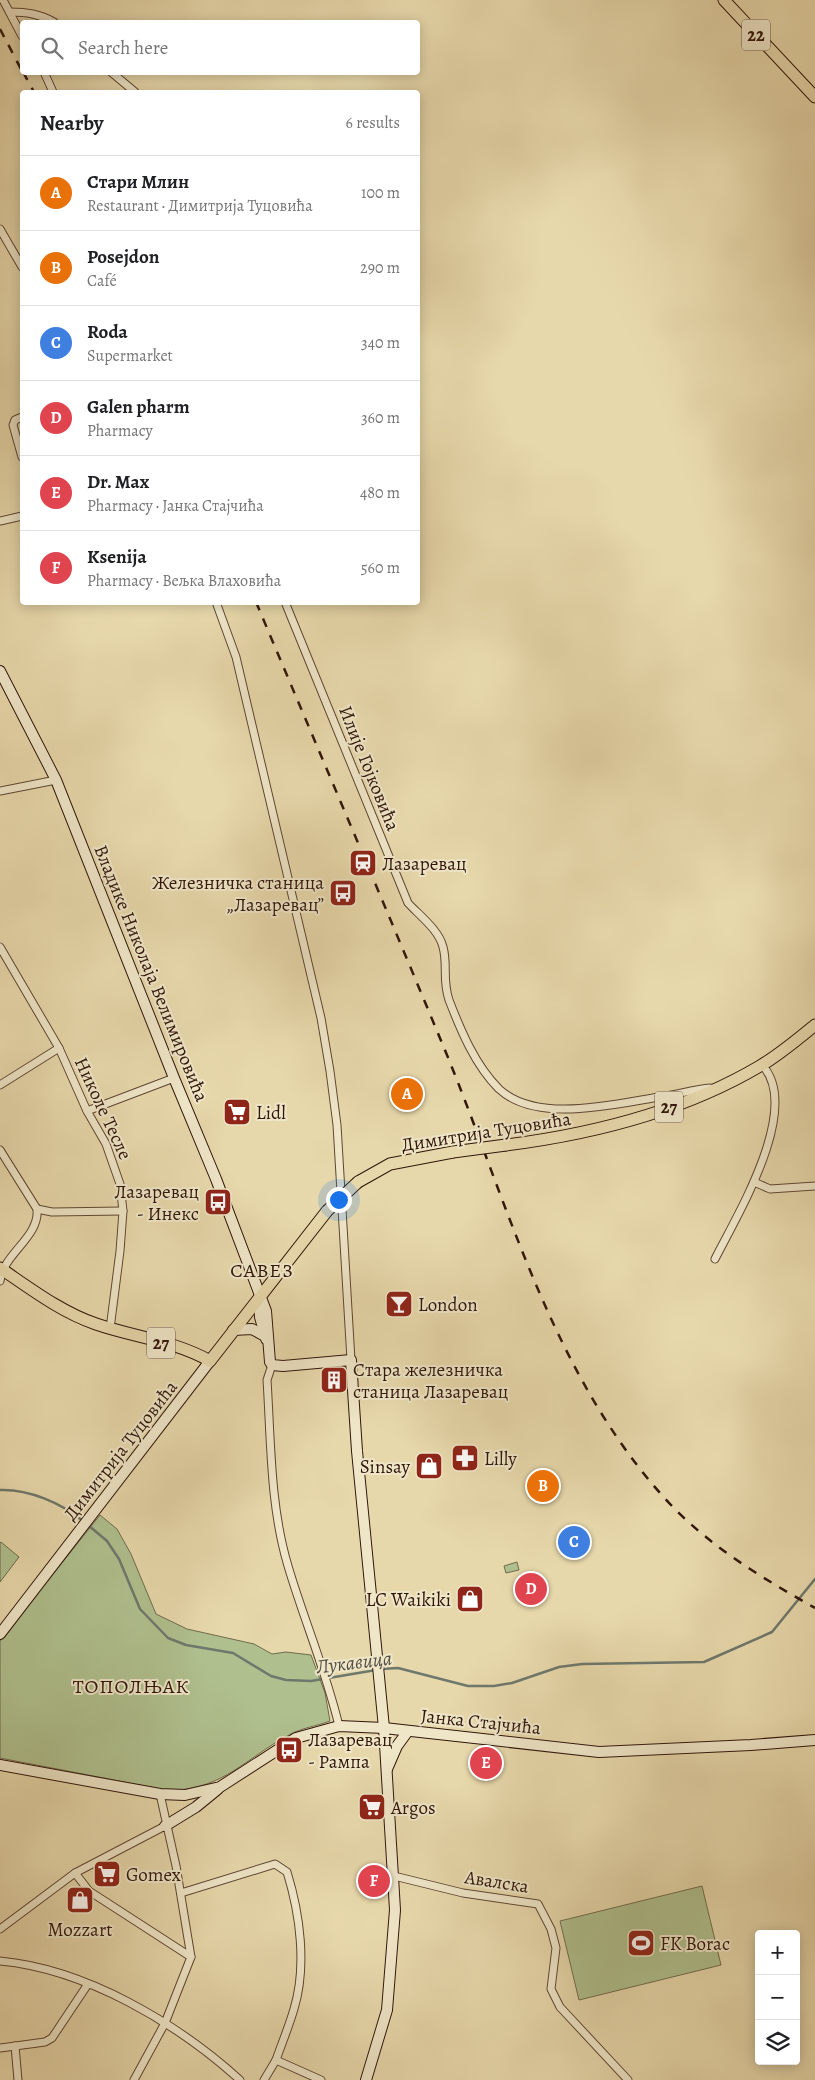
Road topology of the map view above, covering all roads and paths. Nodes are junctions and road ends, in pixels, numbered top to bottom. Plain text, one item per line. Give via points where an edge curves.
1 (3, 0) edge
2 (724, 0) edge
3 (10, 12) junction
4 (49, 20) edge
5 (20, 32) edge
6 (45, 75) edge
7 (115, 75) edge
8 (52, 90) edge
9 (133, 90) edge
10 (815, 97) edge
11 (0, 228) edge
12 (20, 263) edge
13 (20, 418) edge
14 (20, 450) edge
15 (20, 516) edge
16 (0, 521) edge
17 (217, 605) edge
18 (285, 605) edge
19 (0, 671) edge
20 (56, 780) junction
21 (0, 791) edge
22 (0, 947) edge
23 (815, 1025) edge
24 (59, 1048) junction
25 (762, 1065) junction
26 (174, 1078) junction
27 (0, 1085) edge
28 (715, 1088) junction
29 (87, 1111) junction
30 (0, 1150) edge
31 (754, 1182) junction
32 (815, 1186) edge
33 (37, 1209) junction
34 (123, 1211) junction
35 (715, 1259) dead end
36 (0, 1273) edge
37 (260, 1294) junction
38 (110, 1329) junction
39 (233, 1330) junction
40 (266, 1339) junction
41 (351, 1360) junction
42 (210, 1362) junction
43 (272, 1365) junction
44 (0, 1634) edge
45 (339, 1726) junction
46 (384, 1728) junction
47 (408, 1731) junction
48 (815, 1740) edge
49 (0, 1764) edge
50 (386, 1772) junction
51 (220, 1787) junction
52 (160, 1794) junction
53 (165, 1826) junction
54 (75, 1873) junction
55 (394, 1876) junction
56 (180, 1893) junction
57 (0, 1929) edge
58 (191, 1957) junction
59 (0, 1961) edge
60 (88, 1984) junction
61 (164, 2023) junction
62 (15, 2046) junction
63 (0, 2048) edge
64 (276, 2060) junction
65 (18, 2080) edge
66 (134, 2080) edge
67 (240, 2080) edge
68 (264, 2080) edge
69 (321, 2080) edge
70 (366, 2080) edge
71 (628, 2080) edge

1 - 3 street
2 - 10 main road, 22
3 - 4 street via 34,14
3 - 5 street
6 - 8 street
7 - 9 street
11 - 12 street
13 - 14 street via 13,425
15 - 16 street
17 - 41 street via 236,657 321,1018 337,1125
18 - 28 street, Илије Гојковића via 408,903 440,938 444,948 444,983 468,1044 500,1090 538,1108 572,1109
19 - 20 street, Владике Николаја Велимировића
20 - 21 street
20 - 26 street, Владике Николаја Велимировића
22 - 24 street, Николе Тесле
23 - 25 main road, Димитрија Туцовића / 27
24 - 27 street
24 - 29 street, Николе Тесле
25 - 28 main road, Димитрија Туцовића / 27
25 - 31 street via 772,1082 775,1102 765,1158
26 - 29 street
26 - 37 street, Владике Николаја Велимировића
28 - 37 main road, Димитрија Туцовића / 27, bridge via 610,1127 390,1164 358,1182 327,1211
29 - 34 street, Николе Тесле via 113,1163
30 - 33 street
31 - 32 street via 770,1189
31 - 35 street
33 - 34 street via 52,1212
33 - 36 street via 35,1225
34 - 38 street, Николе Тесле
36 - 38 main road, 27 via 64,1310
37 - 39 main road, Димитрија Туцовића / 27
37 - 40 street, Владике Николаја Велимировића via 260,1317
38 - 42 main road, 27 via 188,1350
39 - 40 street via 252,1329
39 - 42 main road, Димитрија Туцовића / 27
40 - 43 street, Владике Николаја Велимировића
41 - 43 street
41 - 46 street
42 - 44 street, Димитрија Туцовића
43 - 45 street via 267,1380 275,1499 288,1564 320,1656
45 - 46 street, Јанка Стајчића
45 - 51 street, Јанка Стајчића via 296,1738
46 - 47 street, Јанка Стајчића
46 - 50 street
47 - 48 street, Јанка Стајчића via 599,1752
47 - 50 street via 397,1746
49 - 52 street, Јанка Стајчића
50 - 55 street
51 - 52 street, Јанка Стајчића via 185,1795
51 - 53 street via 206,1800
52 - 53 street
53 - 54 street
53 - 56 street
54 - 57 street
54 - 58 street via 89,1891
55 - 70 street via 395,1910 387,2010
55 - 71 street, Авалска via 463,1893 538,1904 551,1929 556,1948 551,1988 560,2007
56 - 58 street
56 - 64 street via 275,1864 287,1872 299,1925 300,1966 295,2007
58 - 61 street
59 - 60 street via 28,1964
60 - 61 street
60 - 62 street via 52,2038 46,2042
61 - 66 street
61 - 67 street via 202,2048
62 - 63 street
62 - 65 street
64 - 68 street
64 - 69 street

